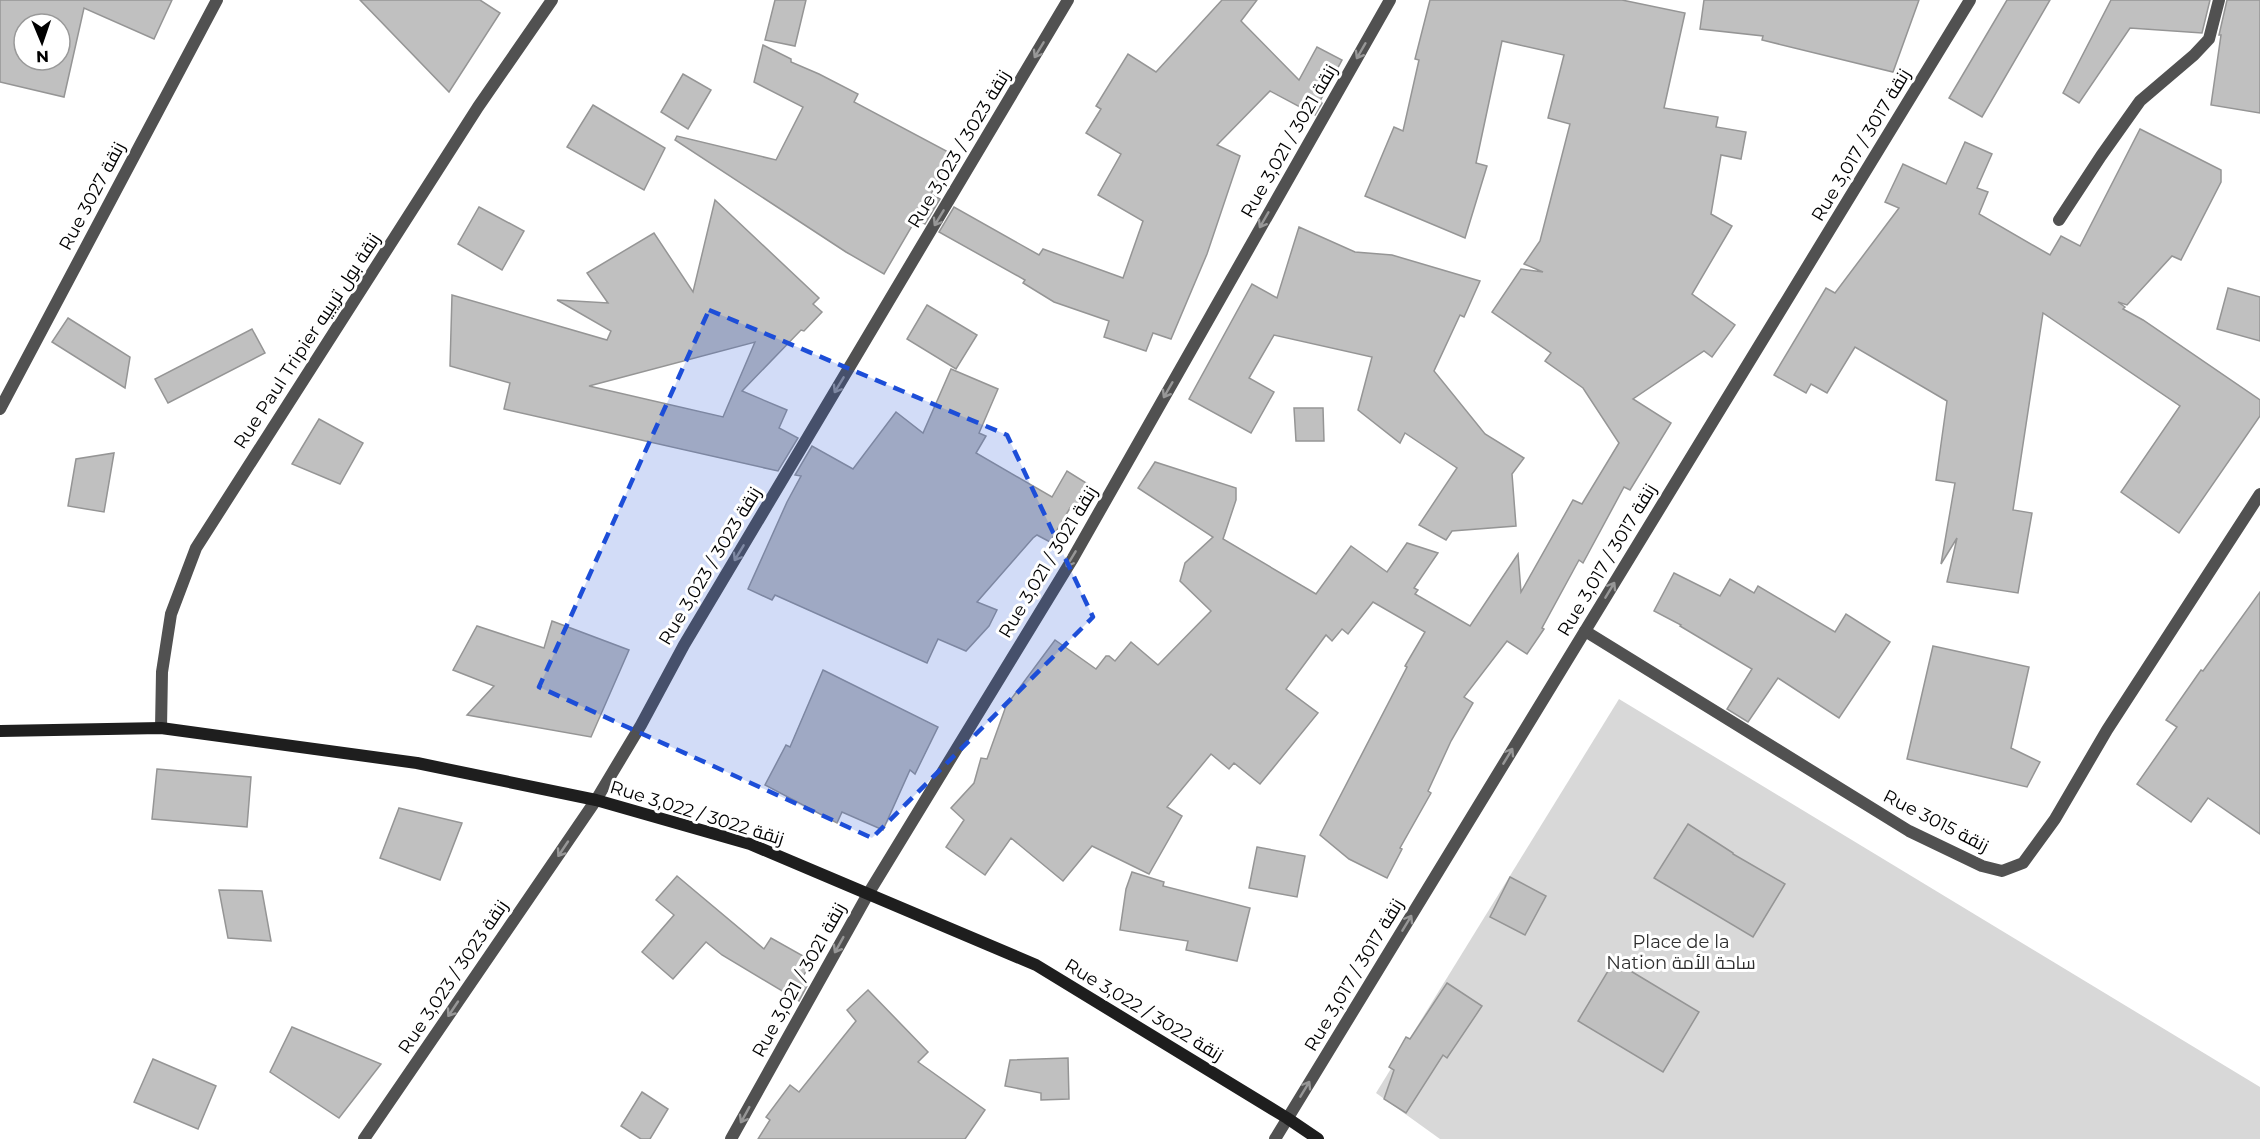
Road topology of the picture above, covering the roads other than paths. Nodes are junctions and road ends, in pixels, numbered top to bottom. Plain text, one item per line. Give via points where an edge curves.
1 (217, 0) edge
2 (552, 0) edge
3 (1068, 0) edge
4 (1390, 0) edge
5 (1970, 0) edge
6 (2219, 0) edge
7 (2059, 220) dead end
8 (0, 409) edge
9 (2260, 494) edge
10 (1585, 631) junction
11 (161, 728) junction
12 (0, 731) edge
13 (596, 800) junction
14 (868, 894) junction
15 (1287, 1118) junction
16 (364, 1139) edge
17 (731, 1139) edge
18 (1275, 1139) edge
19 (1318, 1139) edge

1 - 8 street, Rue 3027 زنقة
2 - 11 street, Rue Paul Tripier زنقة بول تريبيه via 478,107 196,548 171,614 162,672
3 -> 13 street, Rue 3,023 / زنقة 3023
4 -> 14 street, Rue 3,021 / زنقة 3021 via 1072,558
10 -> 5 street, Rue 3,017 / زنقة 3017
6 - 7 street via 2209,39 2140,101
9 - 10 street, Rue 3015 زنقة via 2107,730 2055,819 2023,863 2002,871 1982,866 1909,831
15 -> 10 street, Rue 3,017 / زنقة 3017
11 - 12 street, Rue 3,022 / زنقة 3022
11 - 13 street, Rue 3,022 / زنقة 3022 via 417,763
13 - 14 street, Rue 3,022 / زنقة 3022 via 750,844
13 -> 16 street, Rue 3,023 / زنقة 3023
14 - 15 street, Rue 3,022 / زنقة 3022 via 1036,965
14 -> 17 street, Rue 3,021 / زنقة 3021
15 - 18 street, Rue 3,017 / زنقة 3017
15 - 19 street, Rue 3,022 / زنقة 3022

